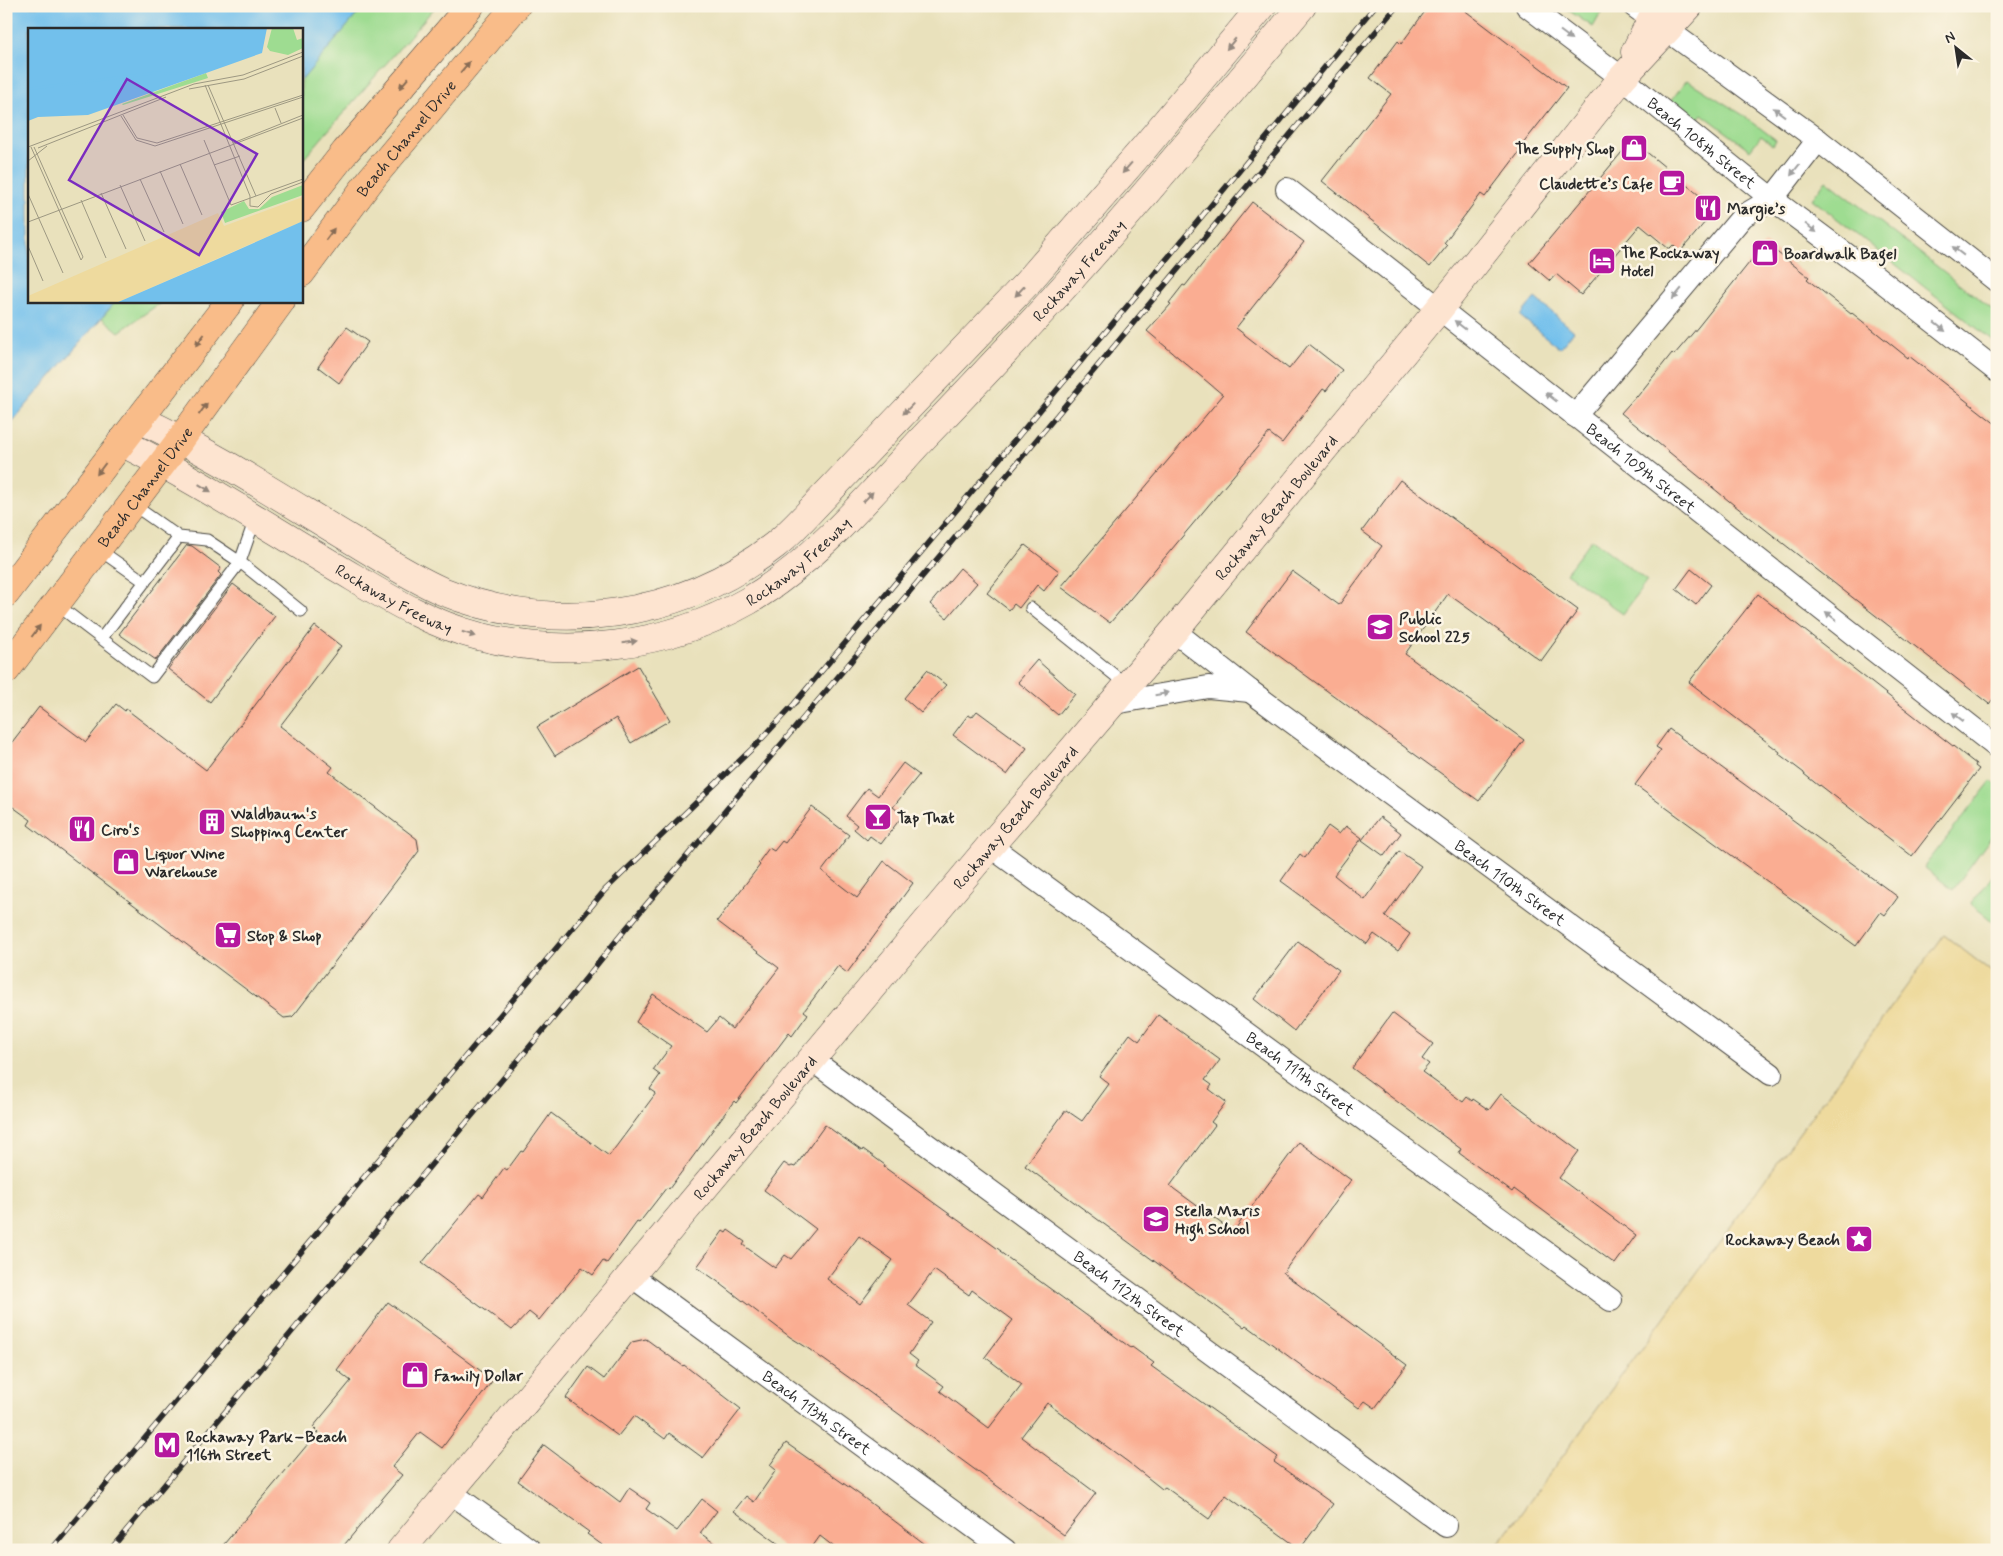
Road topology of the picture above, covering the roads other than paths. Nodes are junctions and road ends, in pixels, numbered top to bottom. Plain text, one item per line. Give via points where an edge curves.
1 (470, 6) edge
2 (516, 6) edge
3 (1262, 6) edge
4 (1302, 6) edge
5 (1526, 6) edge
6 (1688, 6) edge
7 (1652, 16) edge
8 (1622, 78) junction
9 (1818, 140) junction
10 (1287, 189) dead end
11 (1772, 199) junction
12 (302, 207) edge
13 (302, 273) edge
14 (1997, 281) edge
15 (229, 302) edge
16 (280, 302) edge
17 (1439, 309) junction
18 (1997, 371) edge
19 (1575, 416) junction
20 (139, 419) junction
21 (181, 438) junction
22 (122, 442) junction
23 (163, 462) junction
24 (132, 504) junction
25 (255, 519) junction
26 (179, 537) junction
27 (98, 549) junction
28 (240, 562) junction
29 (145, 582) junction
30 (6, 593) edge
31 (56, 604) junction
32 (1031, 608) dead end
33 (301, 612) dead end
34 (1174, 631) junction
35 (101, 639) junction
36 (6, 670) edge
37 (1250, 691) junction
38 (1121, 694) junction
39 (1997, 746) edge
40 (990, 846) junction
41 (812, 1060) junction
42 (1771, 1074) dead end
43 (630, 1275) junction
44 (1611, 1300) dead end
45 (450, 1492) junction
46 (1446, 1526) dead end
47 (402, 1550) edge
48 (530, 1550) edge
49 (1005, 1550) edge

1 -> 12 main road
13 -> 2 main road, Beach Channel Drive via 367,185
3 -> 21 street, Rockaway Freeway via 1027,283 787,535 726,577 684,596 626,612 562,617 514,611 465,599 417,579
25 -> 4 street, Rockaway Freeway via 418,614 454,629 507,643 557,647 630,643 679,631 731,609 763,591 812,553 958,402 1133,209
5 -> 8 street, Beach 108th Street
6 - 7 street, Rockaway Beach Boulevard
7 - 8 street, Rockaway Beach Boulevard
9 -> 7 street
8 - 11 street, Beach 108th Street
8 - 17 street, Rockaway Beach Boulevard
9 -> 11 street
14 -> 9 street
10 - 17 street, Beach 109th Street
11 -> 18 street, Beach 108th Street
11 -> 19 street via 1743,216
15 -> 20 main road
21 -> 16 main road, Beach Channel Drive
19 -> 17 street, Beach 109th Street
17 - 34 street, Rockaway Beach Boulevard
39 -> 19 street, Beach 109th Street
20 - 21 street, Rockaway Freeway
20 - 22 main road
21 - 23 main road, Beach Channel Drive
22 - 23 street, Rockaway Freeway
22 -> 30 main road
23 - 24 main road, Beach Channel Drive
23 -> 25 street, Rockaway Freeway
24 - 26 lane
24 - 27 main road, Beach Channel Drive
25 - 28 lane
26 - 28 lane via 207,540
26 - 29 lane
27 - 29 lane
27 - 31 main road, Beach Channel Drive
28 - 33 lane
28 - 35 lane via 152,677
29 - 35 lane
31 - 35 lane
36 -> 31 main road, Beach Channel Drive
32 - 38 lane
34 - 37 street, Beach 110th Street
34 - 38 street, Rockaway Beach Boulevard
38 -> 37 street via 1208,688
37 - 42 street, Beach 110th Street
38 - 40 street, Rockaway Beach Boulevard
40 - 41 street, Rockaway Beach Boulevard
40 - 44 street, Beach 111th Street
41 - 43 street, Rockaway Beach Boulevard
41 - 46 street, Beach 112th Street
43 - 45 street, Rockaway Beach Boulevard
43 - 49 street, Beach 113th Street
45 - 47 street, Rockaway Beach Boulevard
45 - 48 street

